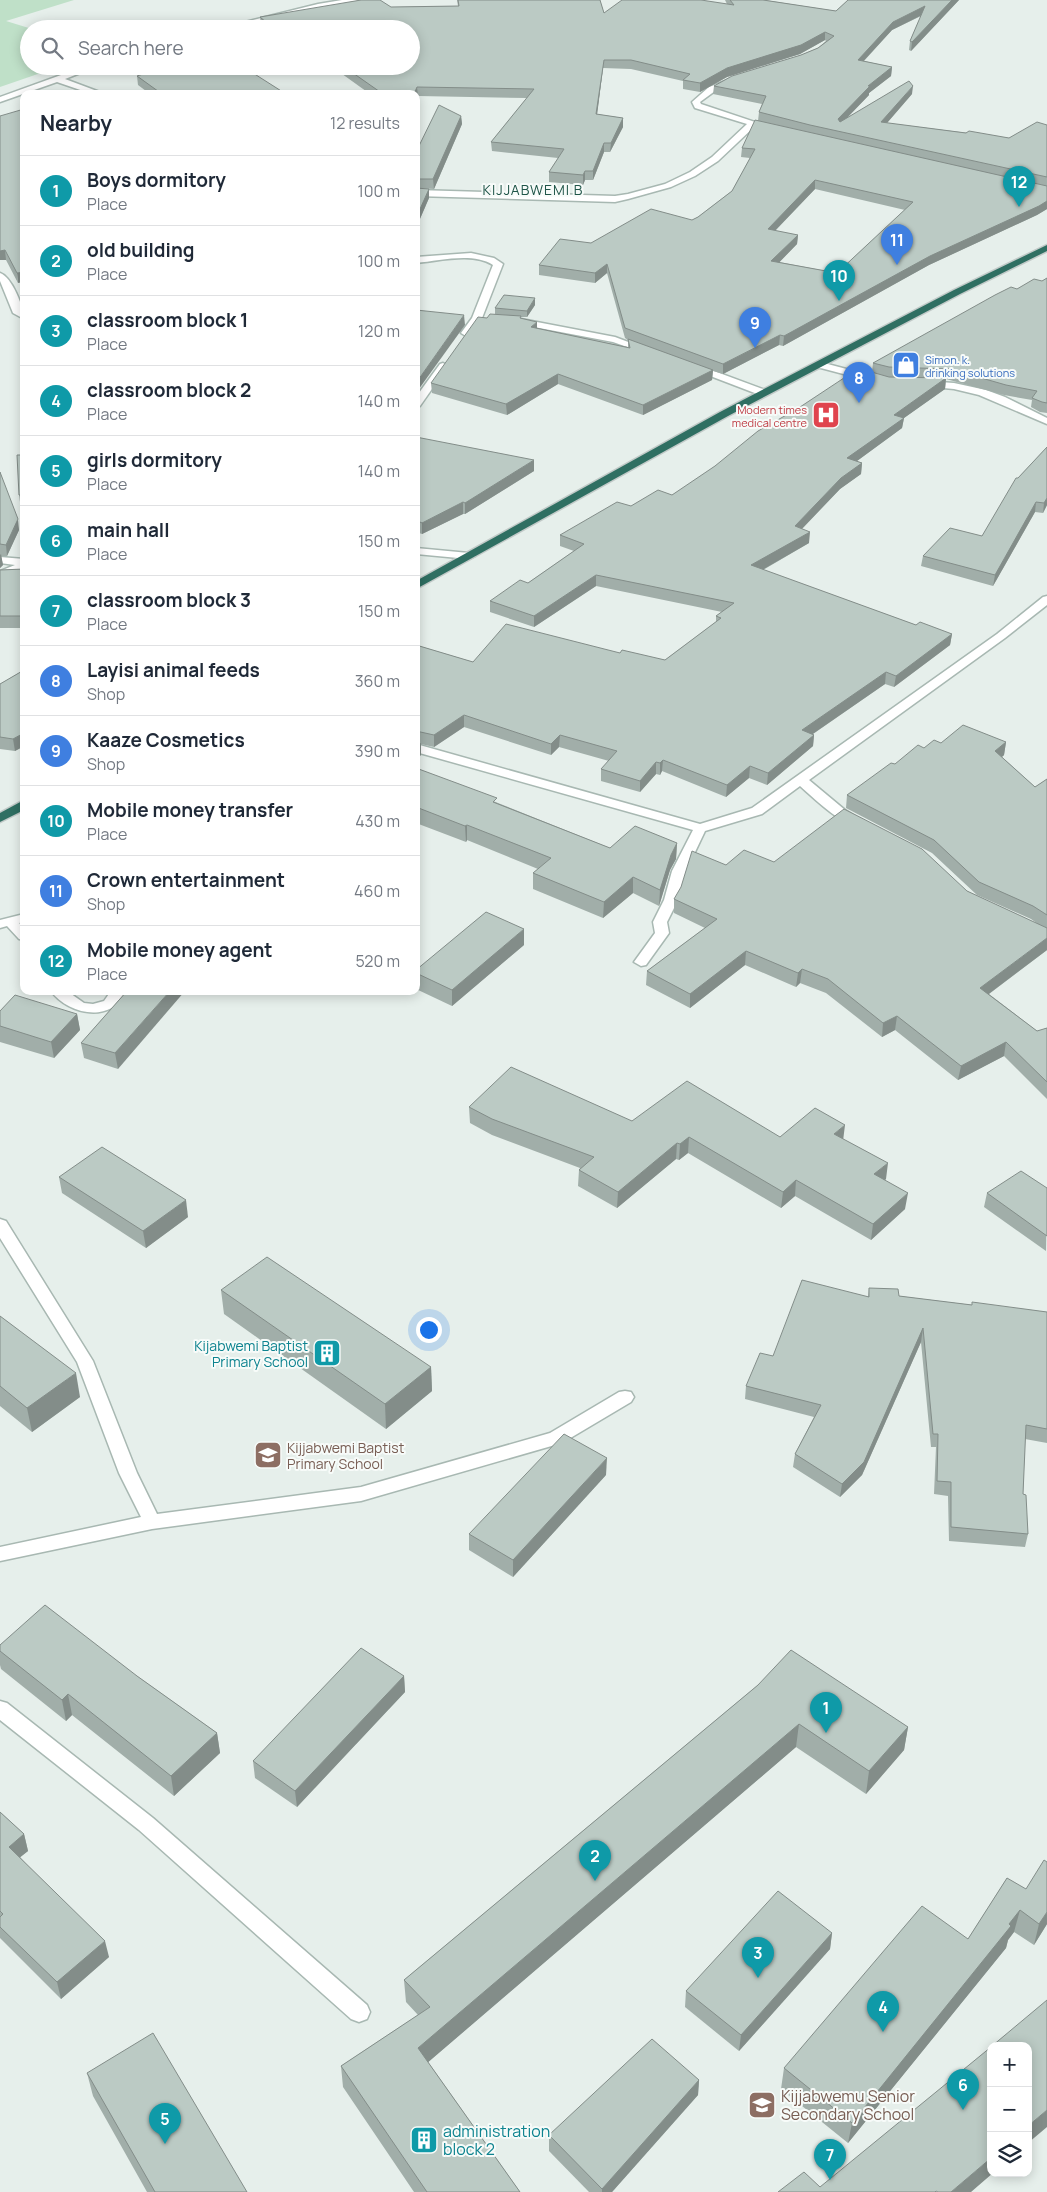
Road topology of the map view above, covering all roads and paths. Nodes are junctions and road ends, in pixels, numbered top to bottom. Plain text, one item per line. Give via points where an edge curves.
1 (356, 0) edge
2 (259, 20) edge
3 (68, 75) edge
4 (743, 77) edge
5 (56, 79) junction
6 (27, 90) edge
7 (89, 90) edge
8 (20, 92) edge
9 (0, 100) edge
10 (752, 124) junction
11 (780, 131) edge
12 (420, 193) edge
13 (1047, 248) edge
14 (420, 260) edge
15 (0, 276) edge
16 (20, 314) edge
17 (503, 320) edge
18 (461, 341) edge
19 (655, 353) edge
20 (450, 356) edge
21 (688, 365) edge
22 (820, 365) junction
23 (880, 380) edge
24 (912, 384) edge
25 (764, 393) junction
26 (420, 398) edge
27 (1047, 420) edge
28 (420, 551) edge
29 (468, 556) junction
30 (0, 560) edge
31 (20, 563) edge
32 (20, 566) edge
33 (0, 575) edge
34 (420, 584) edge
35 (1047, 599) edge
36 (420, 749) edge
37 (801, 780) junction
38 (20, 806) edge
39 (0, 818) edge
40 (866, 827) edge
41 (700, 828) junction
42 (20, 919) edge
43 (5, 923) edge
44 (20, 933) edge
45 (641, 962) dead end
46 (64, 995) edge
47 (117, 995) edge
48 (0, 1225) edge
49 (625, 1397) dead end
50 (152, 1522) junction
51 (0, 1554) edge
52 (0, 1709) edge
53 (359, 2012) dead end

1 - 2 street
3 - 5 street
4 - 10 street via 710,90 696,102 704,110
5 - 6 street
5 - 7 street
8 - 9 street
10 - 11 street
10 - 12 street via 714,160 689,176 641,195 599,199
13 - 22 highway
14 - 18 street via 479,255 492,258 498,264 482,318
15 - 16 street via 7,283
17 - 19 street via 615,340
20 - 26 street
21 - 25 street
22 - 23 street
22 - 25 highway
24 - 27 street via 948,384 969,389
25 - 29 highway
28 - 29 street
29 - 34 highway
30 - 31 street
32 - 33 street
35 - 37 street via 1001,636
36 - 41 street
37 - 40 street via 840,814
37 - 41 street via 757,811
38 - 39 highway
41 - 45 street via 660,922 662,934
42 - 43 street
43 - 44 street
46 - 47 street via 89,1008 105,1006
48 - 50 street via 85,1361 128,1473
49 - 50 street via 556,1438 361,1494
50 - 51 street
52 - 53 street via 146,1824

